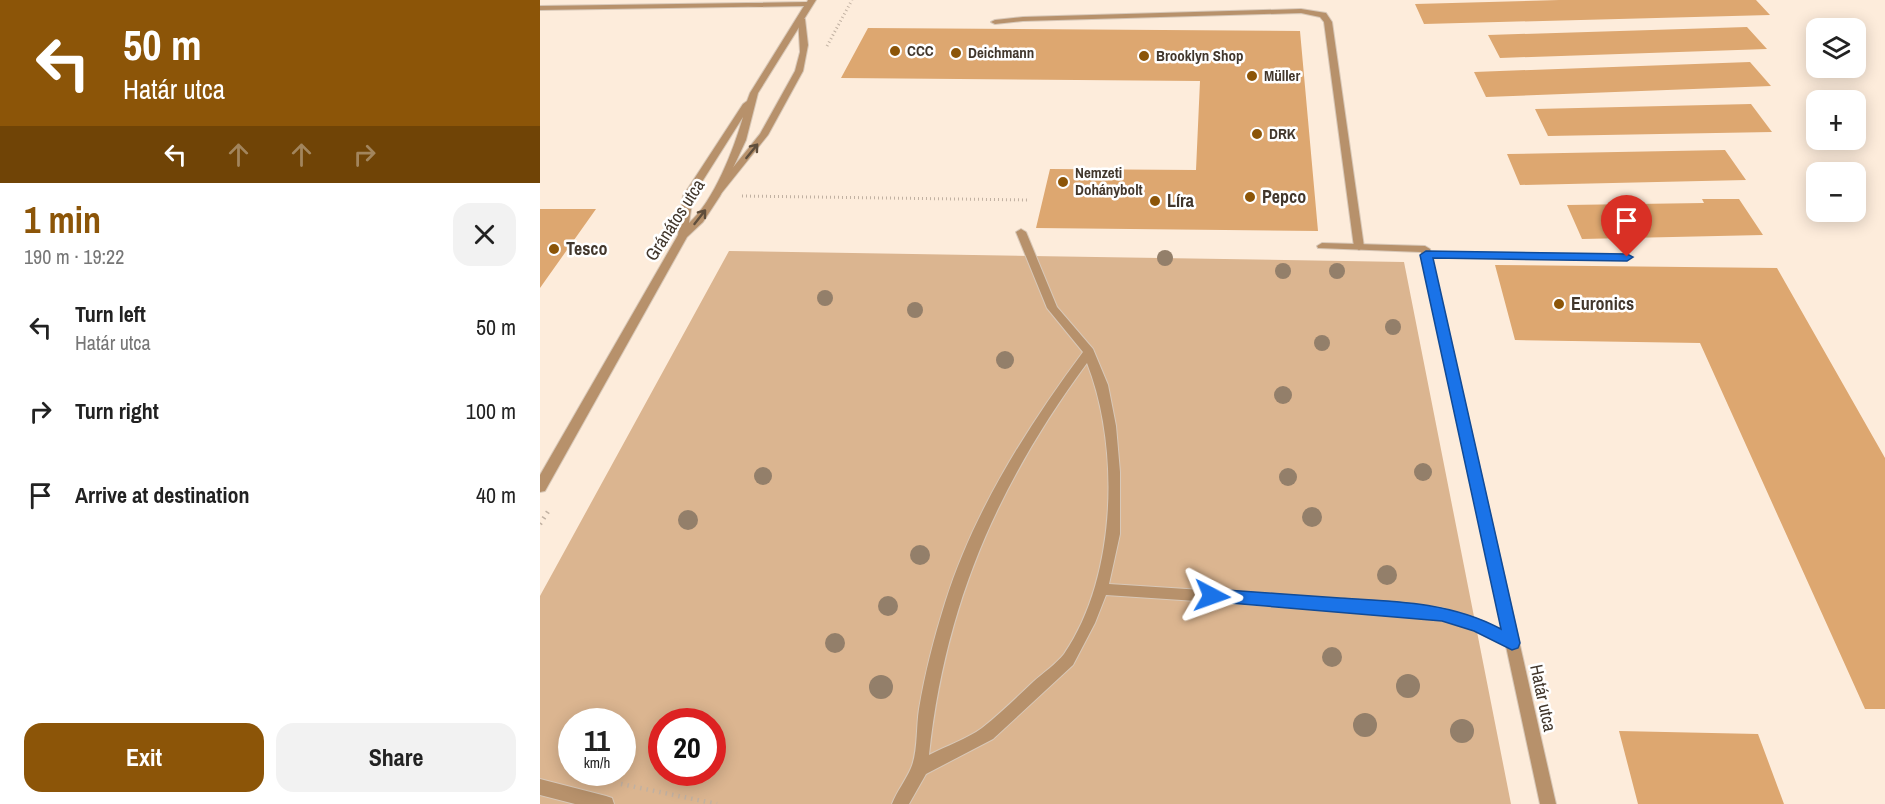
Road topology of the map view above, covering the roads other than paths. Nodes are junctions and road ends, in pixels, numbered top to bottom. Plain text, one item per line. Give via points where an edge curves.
1 (811, 2) edge
2 (540, 8) edge
3 (801, 19) junction
4 (995, 22) dead end
5 (754, 93) junction
6 (715, 196) junction
7 (1021, 232) dead end
8 (683, 235) junction
9 (1322, 246) dead end
10 (1359, 247) junction
11 (1425, 252) junction
12 (1627, 257) dead end
13 (1089, 352) junction
14 (540, 488) edge
15 (1101, 589) junction
16 (1512, 643) junction
17 (920, 768) junction
18 (540, 787) edge
19 (606, 804) edge
20 (900, 804) edge
21 (1548, 804) edge

1 - 2 street
1 - 3 street, Gránátos utca
3 - 5 street, Gránátos utca
6 -> 3 street via 764,135 799,71 805,36
4 - 10 street via 1301,11 1323,15 1328,22
5 - 6 street, Gránátos utca via 741,140
5 - 8 street via 688,196
8 -> 6 street, Gránátos utca
7 - 13 street via 1052,308
8 - 14 street, Gránátos utca
9 - 10 street
10 - 11 street
11 - 12 street
11 - 16 street, Határ utca
13 - 15 street via 1102,385 1114,472 1113,534
13 - 17 street via 1039,423 994,503 961,574 939,644 923,722
15 - 16 street via 1442,614 1478,625
15 - 17 street via 1068,660 987,734
16 - 21 street, Határ utca
17 - 20 street
18 - 19 street

